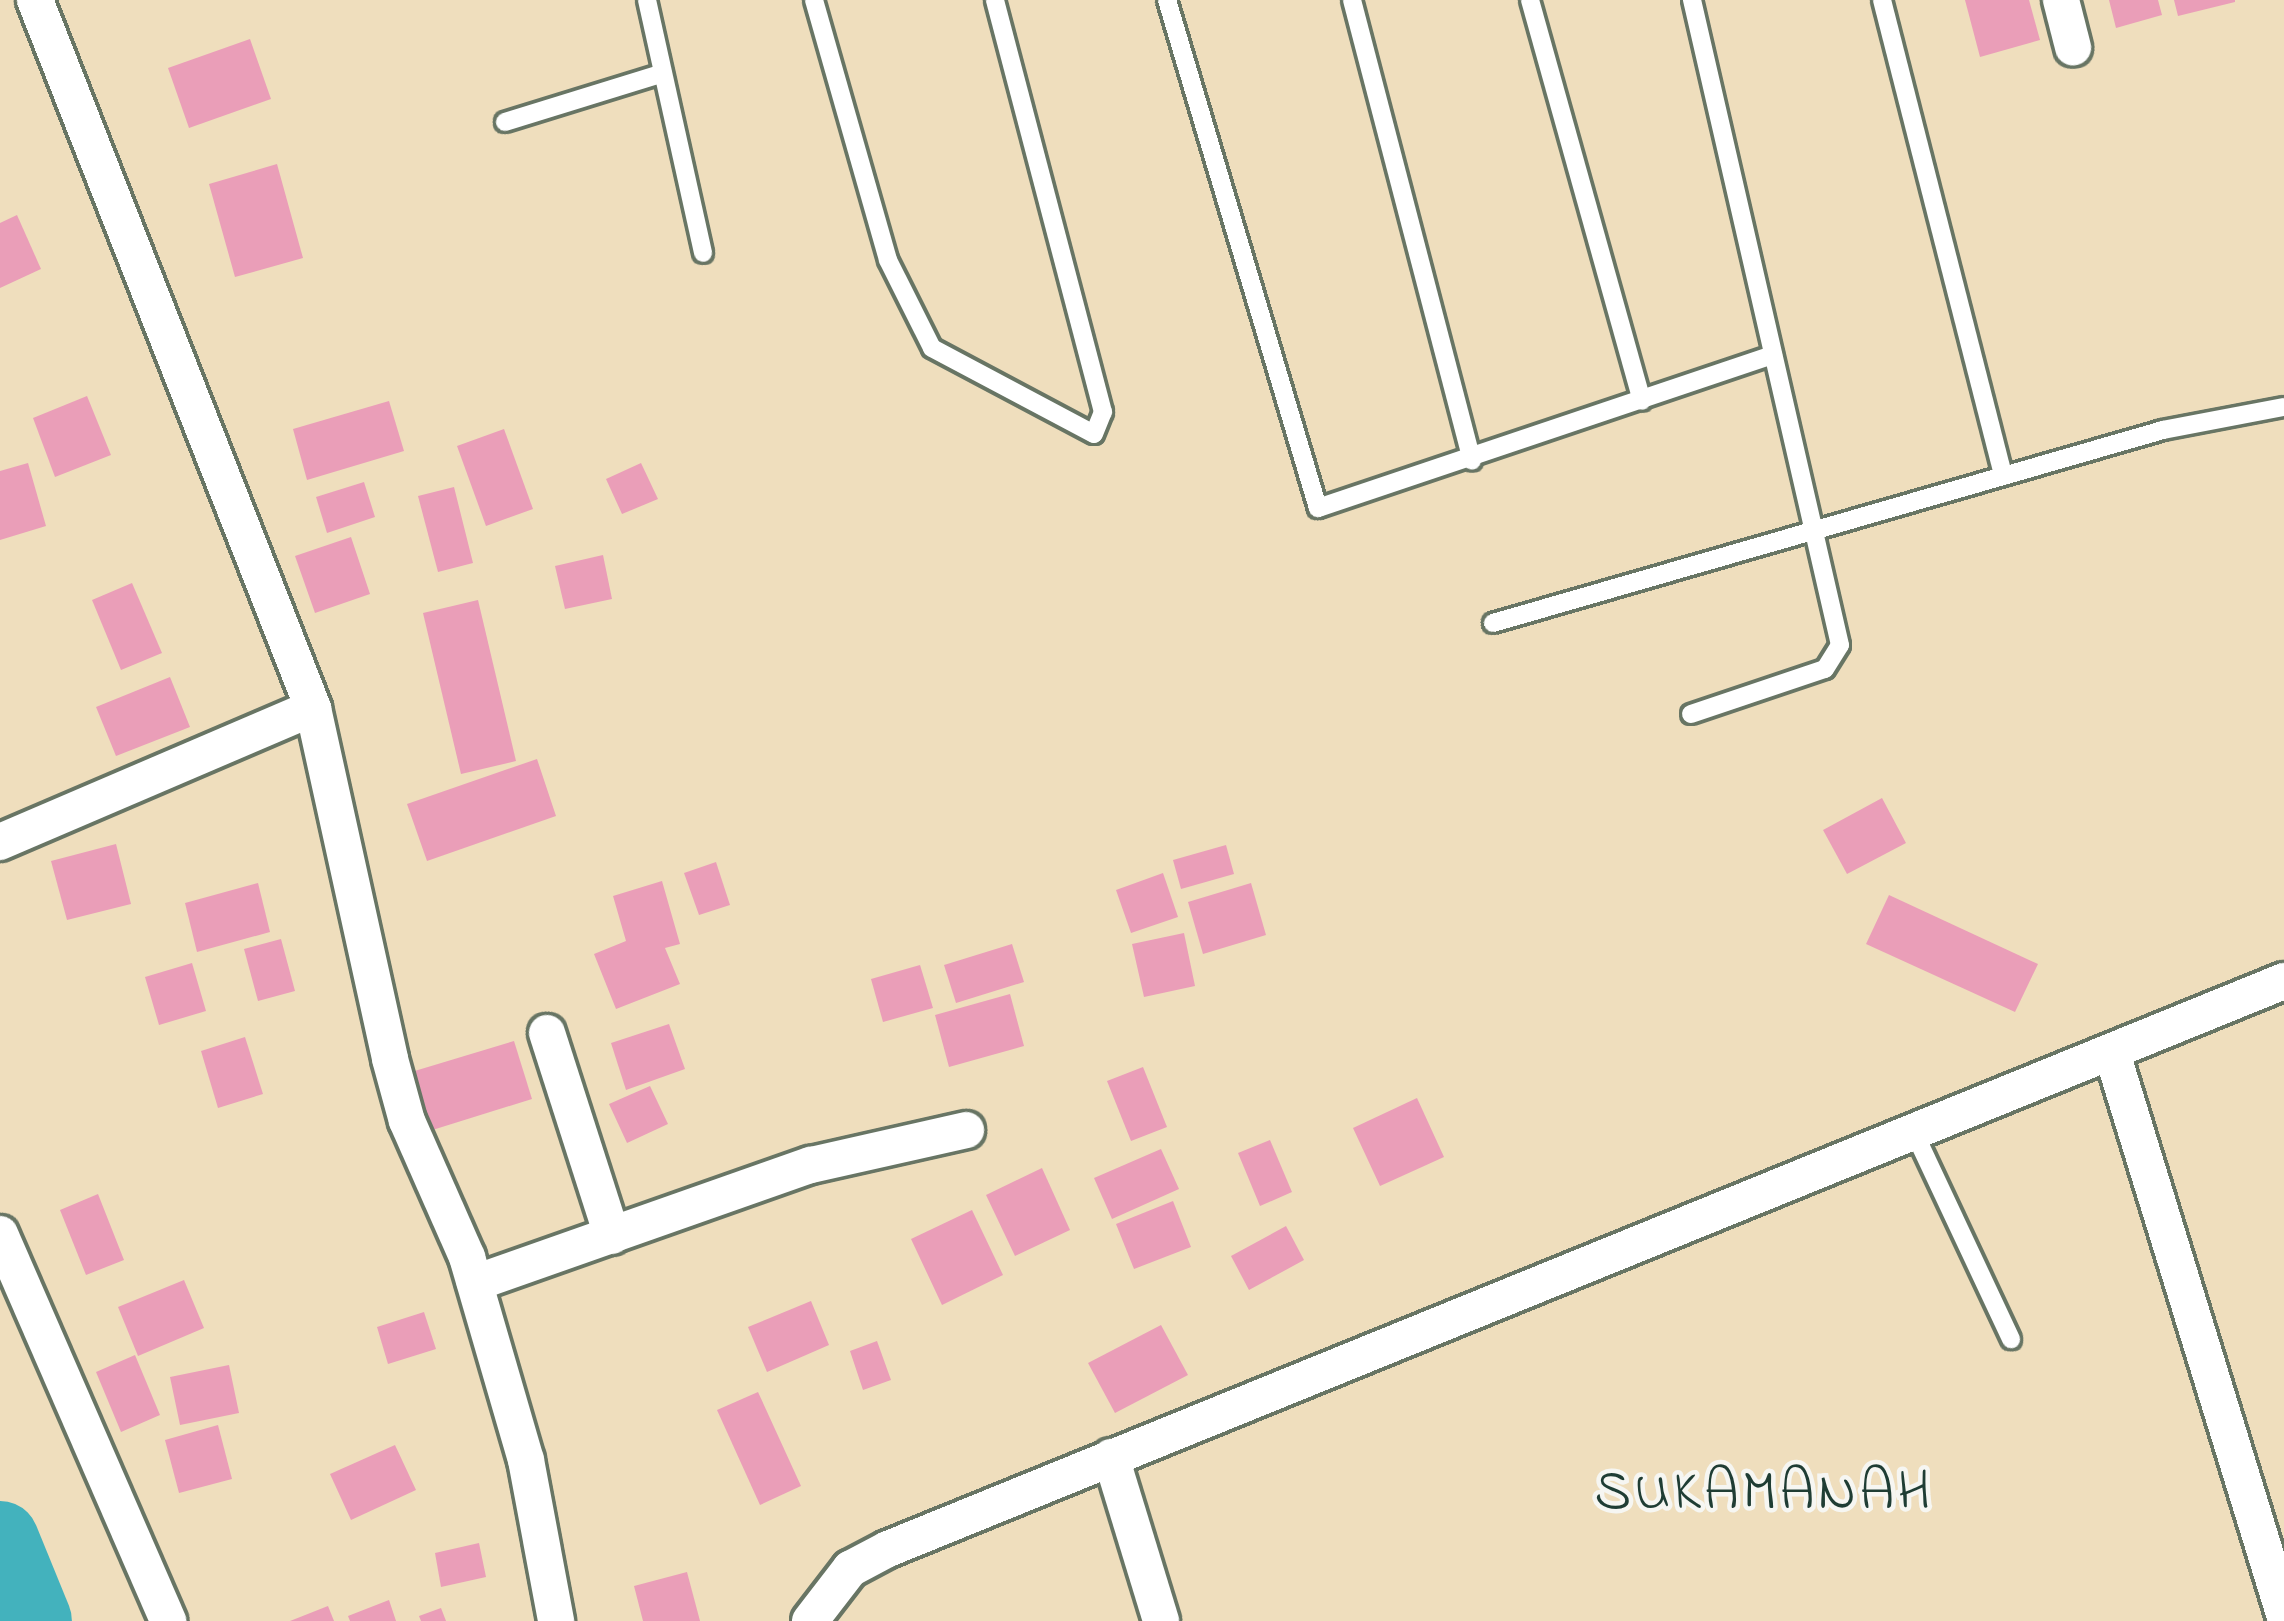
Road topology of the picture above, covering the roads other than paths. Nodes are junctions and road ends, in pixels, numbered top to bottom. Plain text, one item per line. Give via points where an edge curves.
1 (34, 0) edge
2 (647, 0) edge
3 (814, 0) edge
4 (995, 0) edge
5 (1167, 0) edge
6 (1352, 0) edge
7 (1530, 0) edge
8 (1693, 0) edge
9 (1882, 0) edge
10 (2061, 0) edge
11 (2073, 47) dead end
12 (663, 73) junction
13 (505, 122) dead end
14 (703, 254) dead end
15 (1773, 355) junction
16 (1642, 401) junction
17 (2284, 407) edge
18 (1472, 461) junction
19 (2003, 476) junction
20 (1813, 531) junction
21 (1493, 623) dead end
22 (313, 708) junction
23 (1691, 714) dead end
24 (0, 842) edge
25 (2284, 981) edge
26 (547, 1033) dead end
27 (2112, 1053) junction
28 (966, 1130) dead end
29 (1914, 1132) junction
30 (0, 1234) edge
31 (612, 1236) junction
32 (475, 1283) junction
33 (2011, 1339) dead end
34 (1111, 1456) junction
35 (2284, 1614) edge
36 (168, 1621) edge
37 (556, 1621) edge
38 (810, 1621) edge
39 (1161, 1621) edge

1 - 22 street
2 - 12 lane
3 - 4 lane via 888,260 932,348 1094,434 1103,412
5 - 18 lane via 1311,501 1336,508
6 - 18 lane
7 - 16 lane
8 - 15 lane
9 - 19 lane
10 - 11 street
12 - 13 lane
12 - 14 lane
15 - 16 lane
15 - 20 lane
16 - 18 lane
17 - 19 lane via 2163,430
19 - 20 lane
20 - 21 lane
20 - 23 lane via 1840,645 1833,664
22 - 24 street
22 - 32 street via 407,1121
25 - 27 street
26 - 31 street
27 - 29 street
27 - 35 street
28 - 31 street via 872,1147
29 - 33 lane
29 - 34 street
30 - 36 street
31 - 32 street
32 - 37 street via 526,1460
34 - 38 street via 850,1569
34 - 39 street

